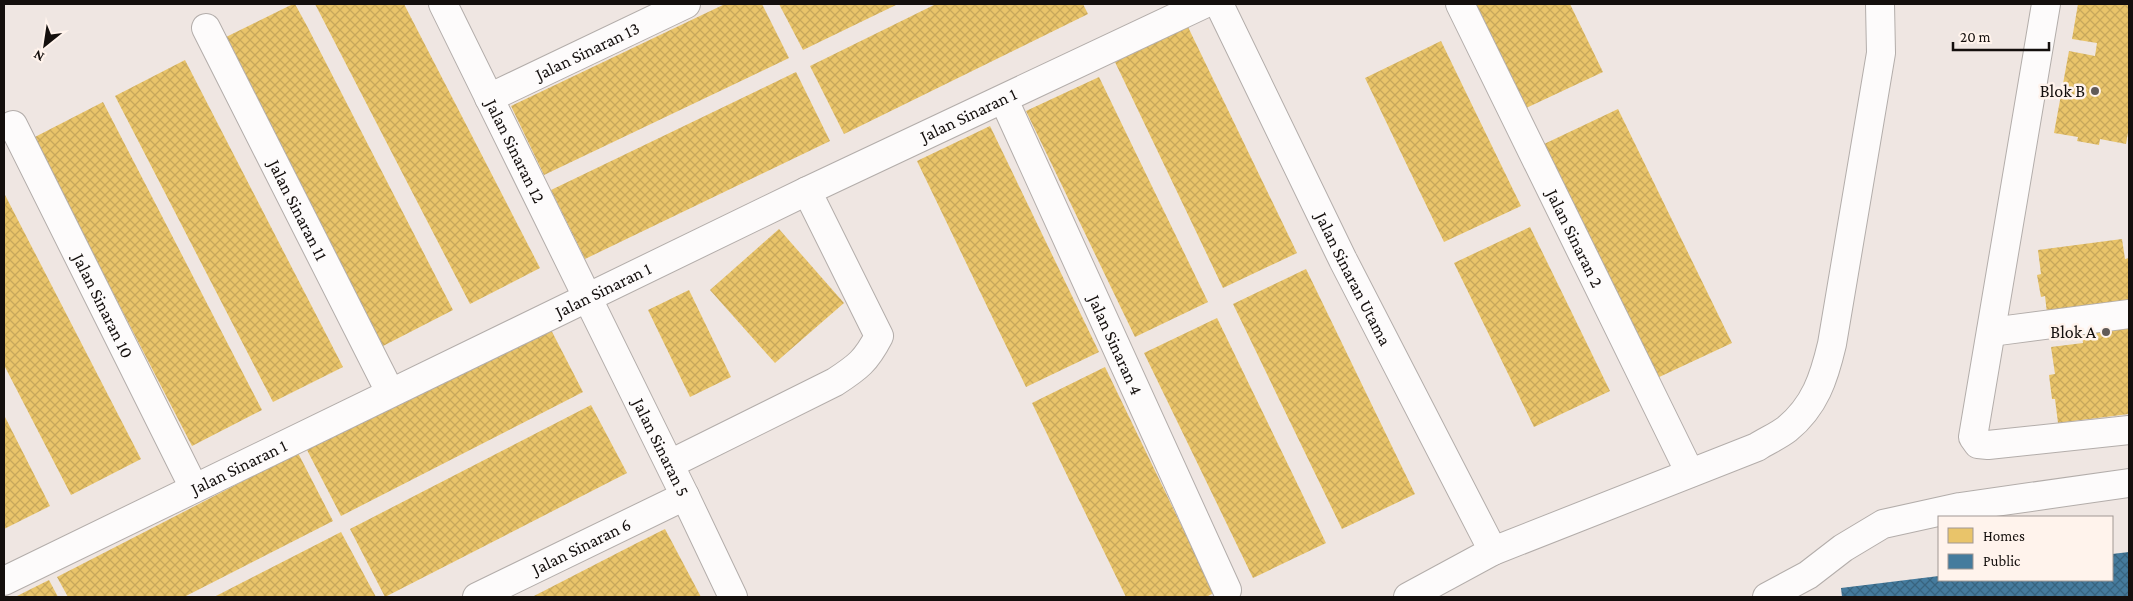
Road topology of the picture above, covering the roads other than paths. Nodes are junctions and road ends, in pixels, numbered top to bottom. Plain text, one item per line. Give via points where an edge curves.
1 (443, 4) edge
2 (686, 4) edge
3 (1204, 4) edge
4 (1219, 4) edge
5 (1460, 4) edge
6 (1880, 4) edge
7 (2046, 4) edge
8 (206, 28) dead end
9 (489, 98) junction
10 (1004, 100) junction
11 (13, 125) dead end
12 (807, 192) junction
13 (587, 299) junction
14 (2129, 314) edge
15 (1990, 332) junction
16 (390, 392) junction
17 (2129, 430) edge
18 (670, 464) junction
19 (1690, 473) junction
20 (2129, 483) edge
21 (194, 488) junction
22 (685, 496) junction
23 (1493, 551) junction
24 (4, 581) edge
25 (1228, 590) dead end
26 (477, 597) edge
27 (733, 597) edge
28 (1408, 597) edge
29 (1767, 597) edge

1 - 9 street, Jalan Sinaran 12
2 - 9 street, Jalan Sinaran 13
3 - 10 street, Jalan Sinaran 1
4 - 23 street, Jalan Sinaran Utama via 1343,260
5 - 19 street, Jalan Sinaran 2
6 - 19 street via 1881,52 1825,377 1812,401 1786,430 1756,447
7 - 15 street
8 - 16 street, Jalan Sinaran 11
9 - 13 street, Jalan Sinaran 12
10 - 12 street, Jalan Sinaran 1
10 - 25 street, Jalan Sinaran 4
11 - 21 street, Jalan Sinaran 10
12 - 13 street, Jalan Sinaran 1
12 - 18 street via 879,336 857,367 835,382
13 - 16 street, Jalan Sinaran 1
13 - 18 street, Jalan Sinaran 5
14 - 15 street
15 - 17 street via 1972,437 1978,444
16 - 21 street, Jalan Sinaran 1
18 - 22 street, Jalan Sinaran 5
19 - 23 street
20 - 29 street via 1960,506 1883,524 1843,548 1808,575
21 - 24 street, Jalan Sinaran 1
22 - 26 street, Jalan Sinaran 6
22 - 27 street, Jalan Sinaran 5
23 - 28 street

